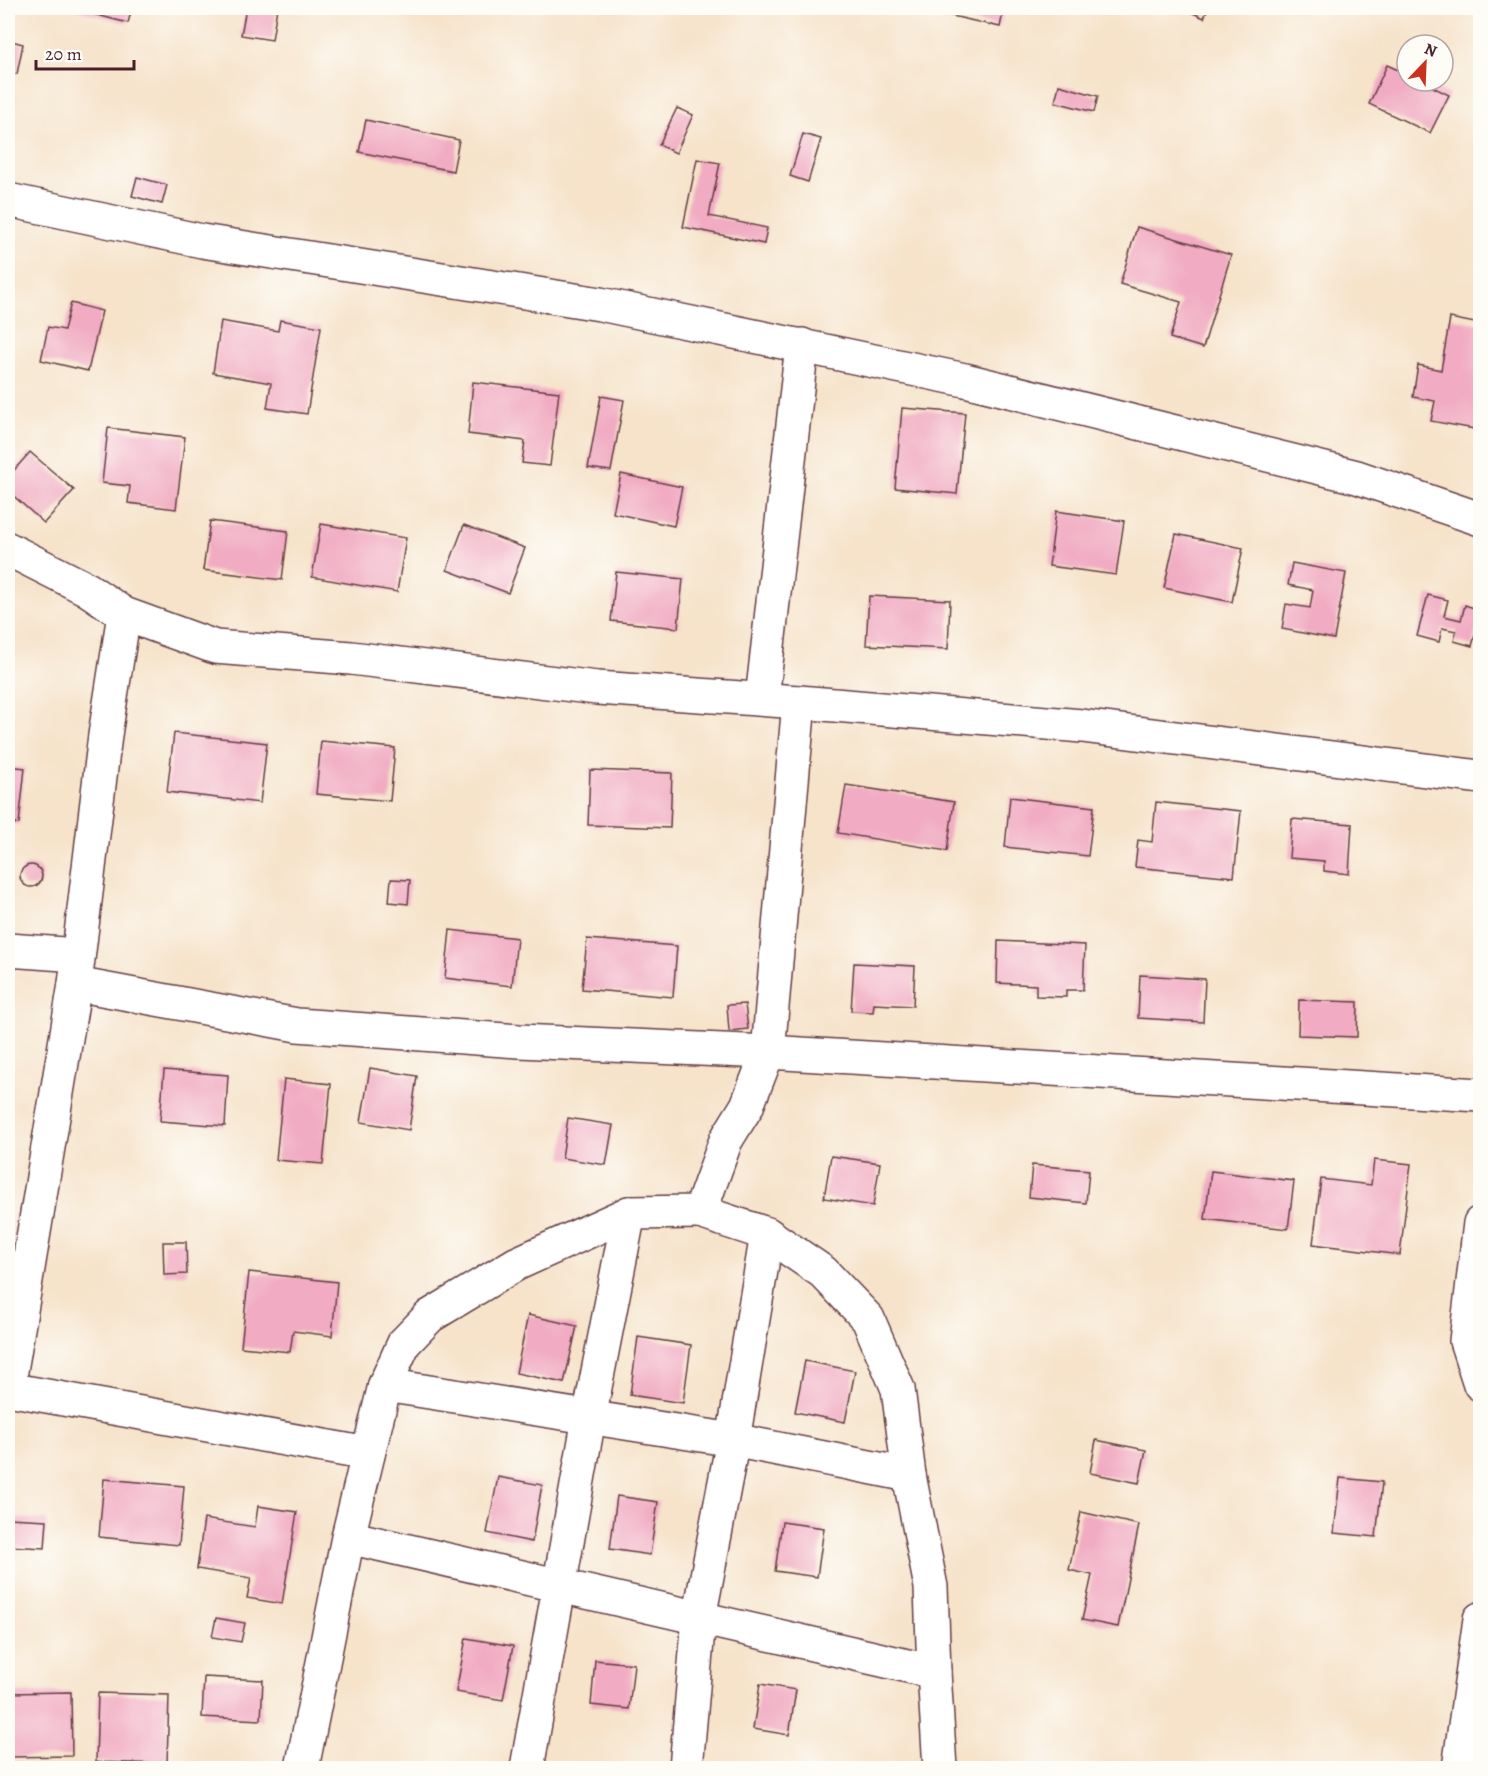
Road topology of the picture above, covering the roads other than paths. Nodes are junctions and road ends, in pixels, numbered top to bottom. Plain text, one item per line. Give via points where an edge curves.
1 (8, 200) edge
2 (802, 345) junction
3 (1480, 519) edge
4 (8, 549) edge
5 (124, 614) junction
6 (762, 699) junction
7 (799, 702) junction
8 (1480, 777) edge
9 (8, 950) edge
10 (76, 970) junction
11 (768, 1052) junction
12 (1480, 1095) edge
13 (700, 1212) junction
14 (630, 1213) junction
15 (1480, 1223) edge
16 (767, 1234) junction
17 (385, 1384) junction
18 (1480, 1384) edge
19 (8, 1389) edge
20 (589, 1419) junction
21 (733, 1440) junction
22 (368, 1454) junction
23 (909, 1475) junction
24 (348, 1537) junction
25 (559, 1584) junction
26 (699, 1618) junction
27 (1480, 1619) edge
28 (934, 1672) junction
29 (302, 1768) edge
30 (527, 1768) edge
31 (686, 1768) edge
32 (940, 1768) edge
33 (1460, 1768) edge

1 - 2 street via 202,241 600,304
2 - 3 street via 965,380 1357,477
2 - 6 street
4 - 5 street
5 - 6 street via 215,646 597,688
5 - 10 street
6 - 7 street
7 - 8 street via 1082,726
7 - 11 street
9 - 10 street
10 - 11 street via 297,1025 519,1041
10 - 19 street
11 - 12 street
11 - 13 street via 747,1106 726,1140
13 - 14 street
13 - 16 street
14 - 17 street via 516,1263 430,1316 404,1343
14 - 20 street
15 - 18 street via 1466,1341
16 - 21 street
16 - 23 street via 823,1272 868,1319 898,1389
17 - 20 street
17 - 22 street
19 - 22 street
20 - 21 street
20 - 25 street
21 - 23 street
21 - 26 street
22 - 24 street
23 - 28 street via 931,1587
24 - 25 street
24 - 29 street
25 - 26 street
25 - 30 street
26 - 28 street
26 - 31 street
27 - 33 street
28 - 32 street

